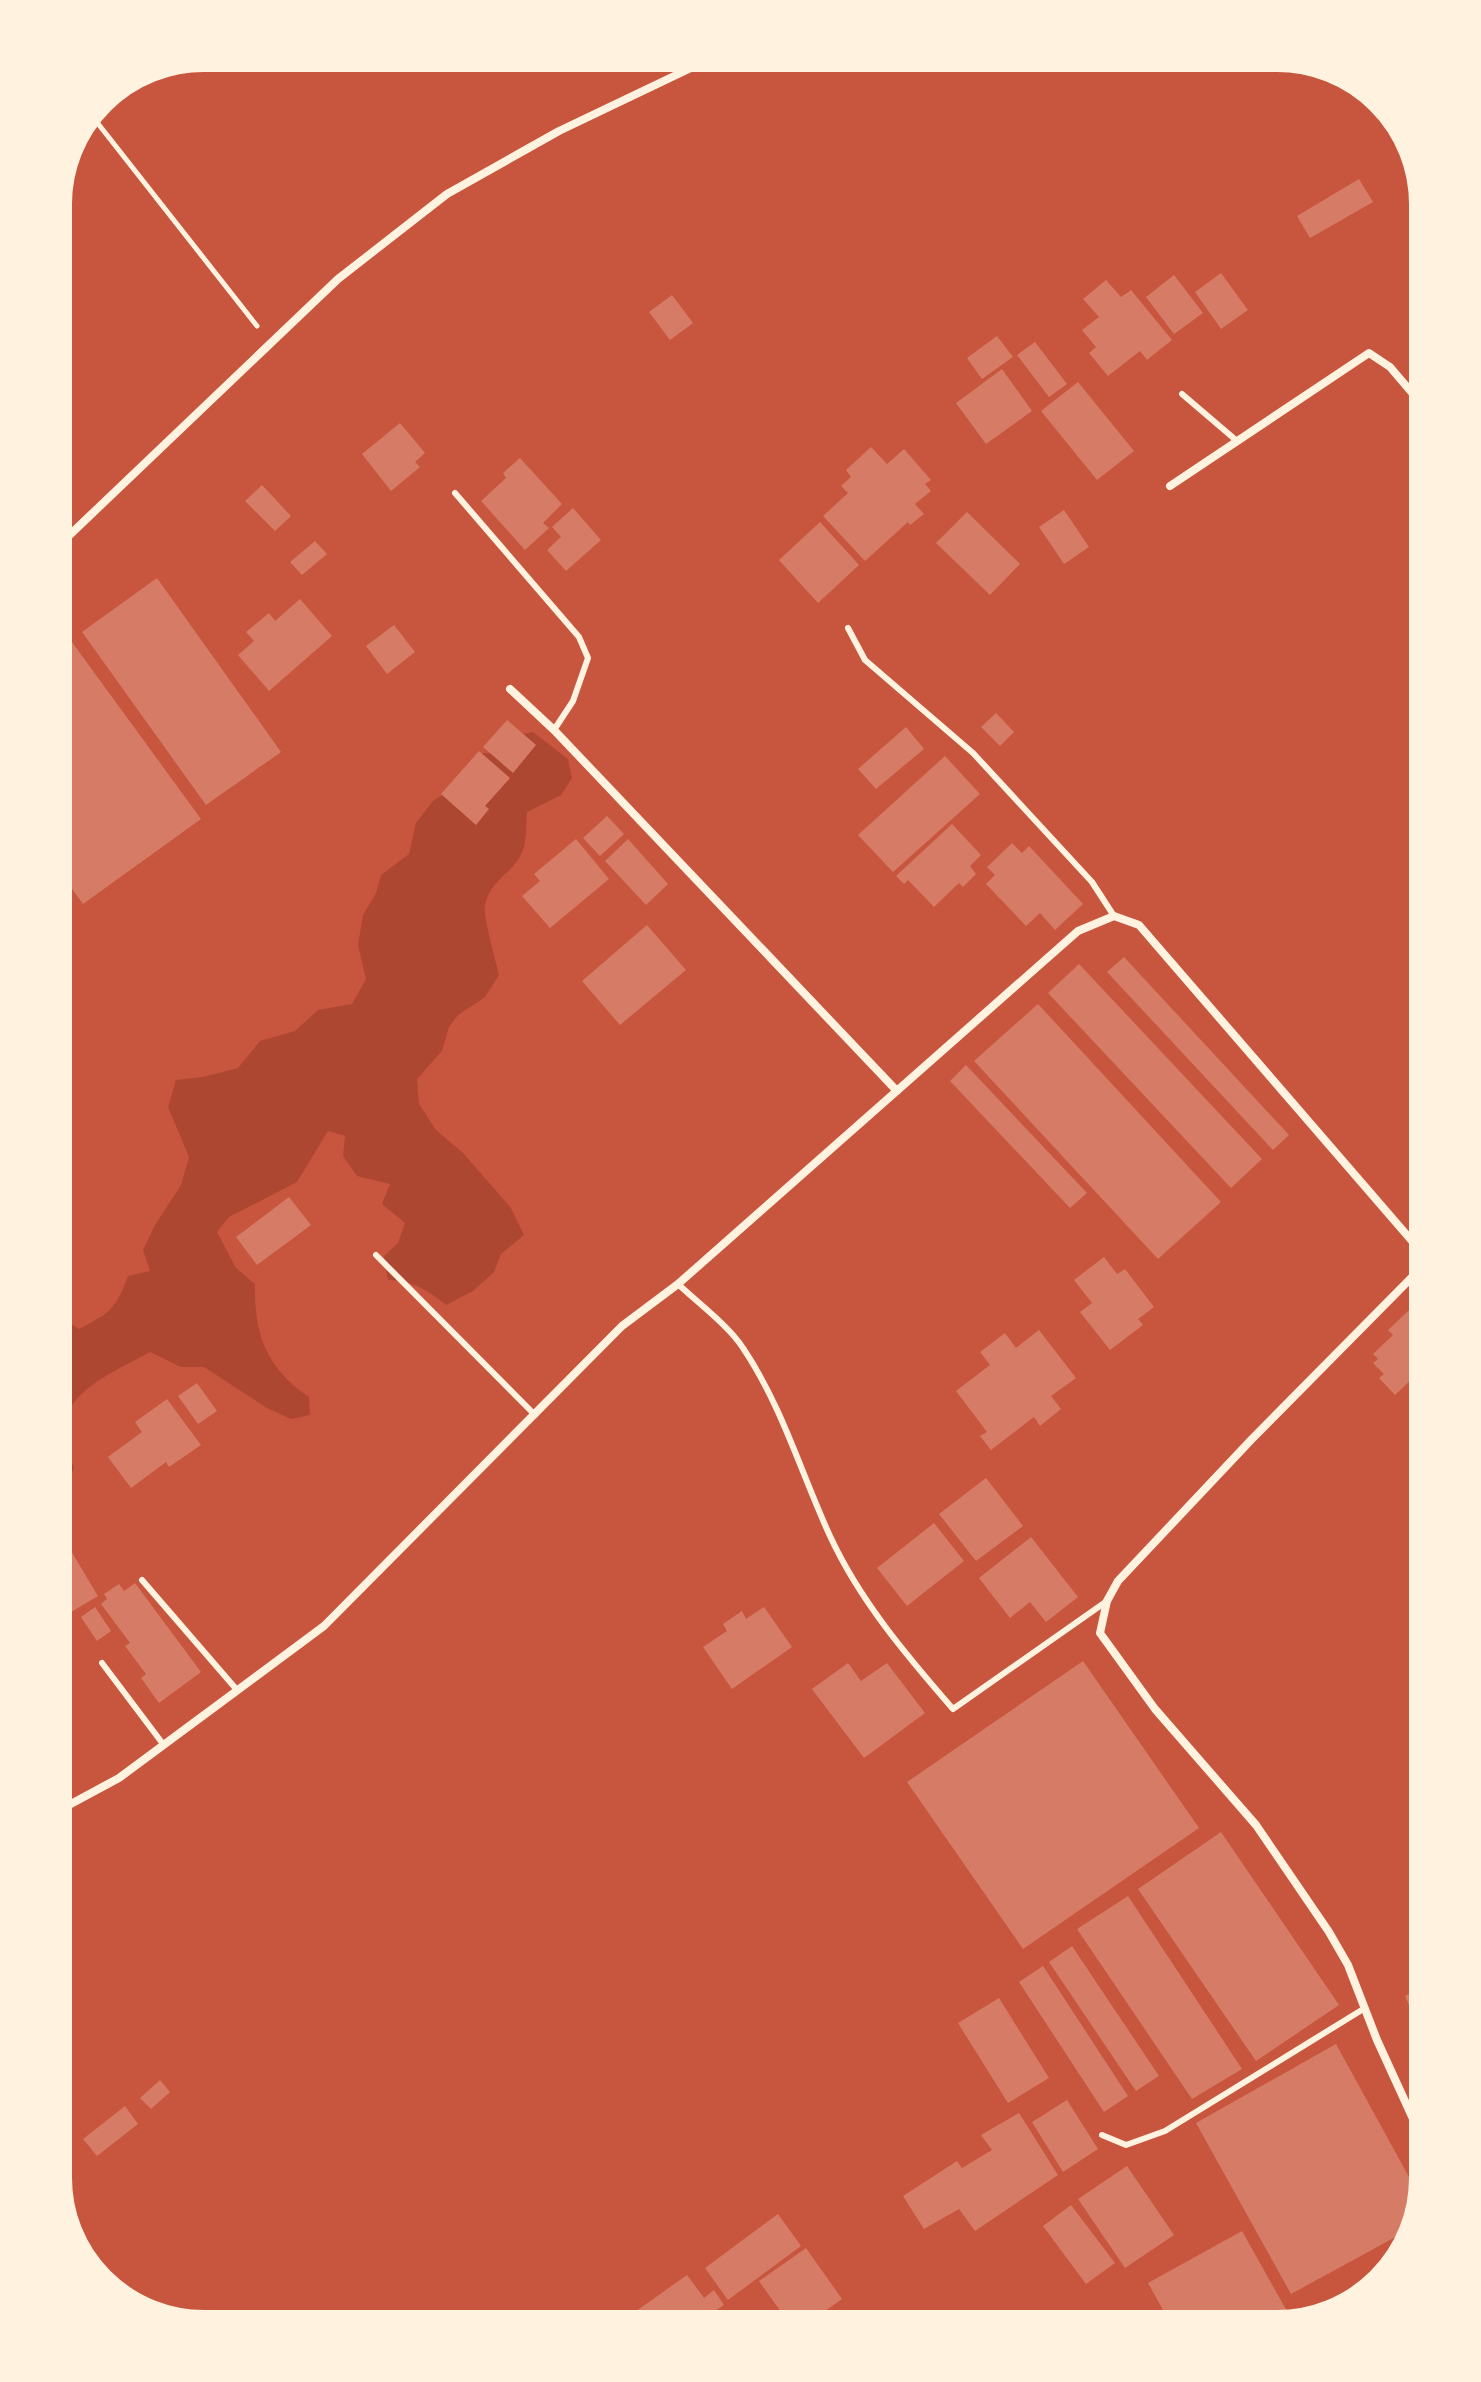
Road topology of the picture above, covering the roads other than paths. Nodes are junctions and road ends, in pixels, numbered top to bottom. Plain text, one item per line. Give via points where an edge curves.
1 (687, 70) edge
2 (1411, 392) edge
3 (1182, 394) dead end
4 (1237, 441) junction
5 (1170, 486) dead end
6 (455, 493) dead end
7 (70, 535) edge
8 (848, 628) dead end
9 (510, 689) dead end
10 (554, 730) junction
11 (1114, 916) junction
12 (897, 1091) junction
13 (1411, 1240) edge
14 (376, 1255) dead end
15 (1411, 1278) edge
16 (678, 1284) junction
17 (535, 1415) junction
18 (142, 1580) dead end
19 (1107, 1601) junction
20 (102, 1663) dead end
21 (237, 1690) junction
22 (163, 1744) junction
23 (70, 1804) edge
24 (1365, 2008) junction
25 (1411, 2113) edge
26 (1102, 2135) dead end

1 - 7 street via 559,131 447,194 338,279
2 - 4 street via 1369,353
3 - 4 lane
4 - 5 street
6 - 10 lane via 579,637 588,658 573,701
8 - 11 lane via 865,660 973,753 1092,882
9 - 10 street
10 - 12 street
11 - 12 street via 1078,931
11 - 13 street via 1139,925
12 - 16 street
14 - 17 lane
15 - 19 street via 1240,1451 1118,1581
16 - 17 street via 622,1326
16 - 19 lane via 742,1345 769,1392 831,1537 896,1642 953,1709
17 - 21 street via 324,1626
18 - 21 lane
19 - 24 street via 1100,1633 1106,1643 1155,1709 1256,1825 1329,1932
20 - 22 lane
21 - 22 street
22 - 23 street via 119,1778
24 - 25 street
24 - 26 lane via 1165,2131 1126,2145

